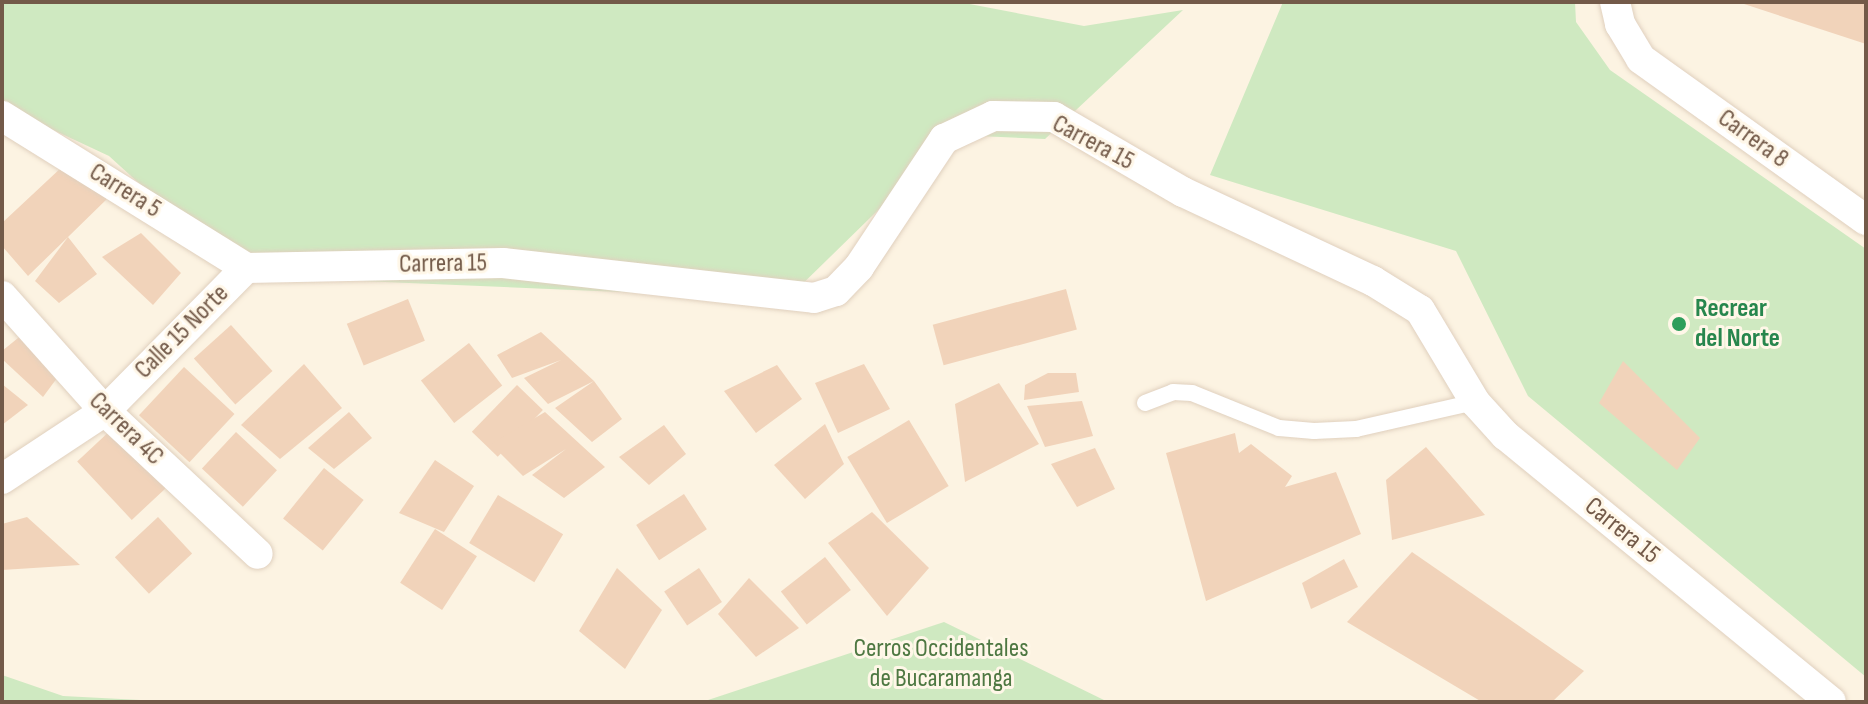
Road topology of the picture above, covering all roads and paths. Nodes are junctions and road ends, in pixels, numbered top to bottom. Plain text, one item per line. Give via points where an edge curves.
1 (1615, 2) edge
2 (2, 116) edge
3 (1866, 220) edge
4 (246, 268) junction
5 (2, 296) edge
6 (1475, 402) junction
7 (1145, 403) dead end
8 (105, 411) junction
9 (2, 479) edge
10 (258, 554) dead end
11 (1831, 702) edge

1 - 3 street, Carrera 8 via 1620,24 1641,59
2 - 4 street, Carrera 5
4 - 6 street, Carrera 15 via 503,263 814,298 836,291 859,267 944,139 993,116 1054,117 1183,192 1373,281 1420,310
4 - 8 street, Calle 15 Norte
5 - 8 street, Carrera 4C
6 - 7 lane via 1356,429 1314,431 1279,428 1192,393 1173,392
6 - 11 street, Carrera 15 via 1505,435
8 - 9 street, Calle 15 Norte
8 - 10 street, Carrera 4C

